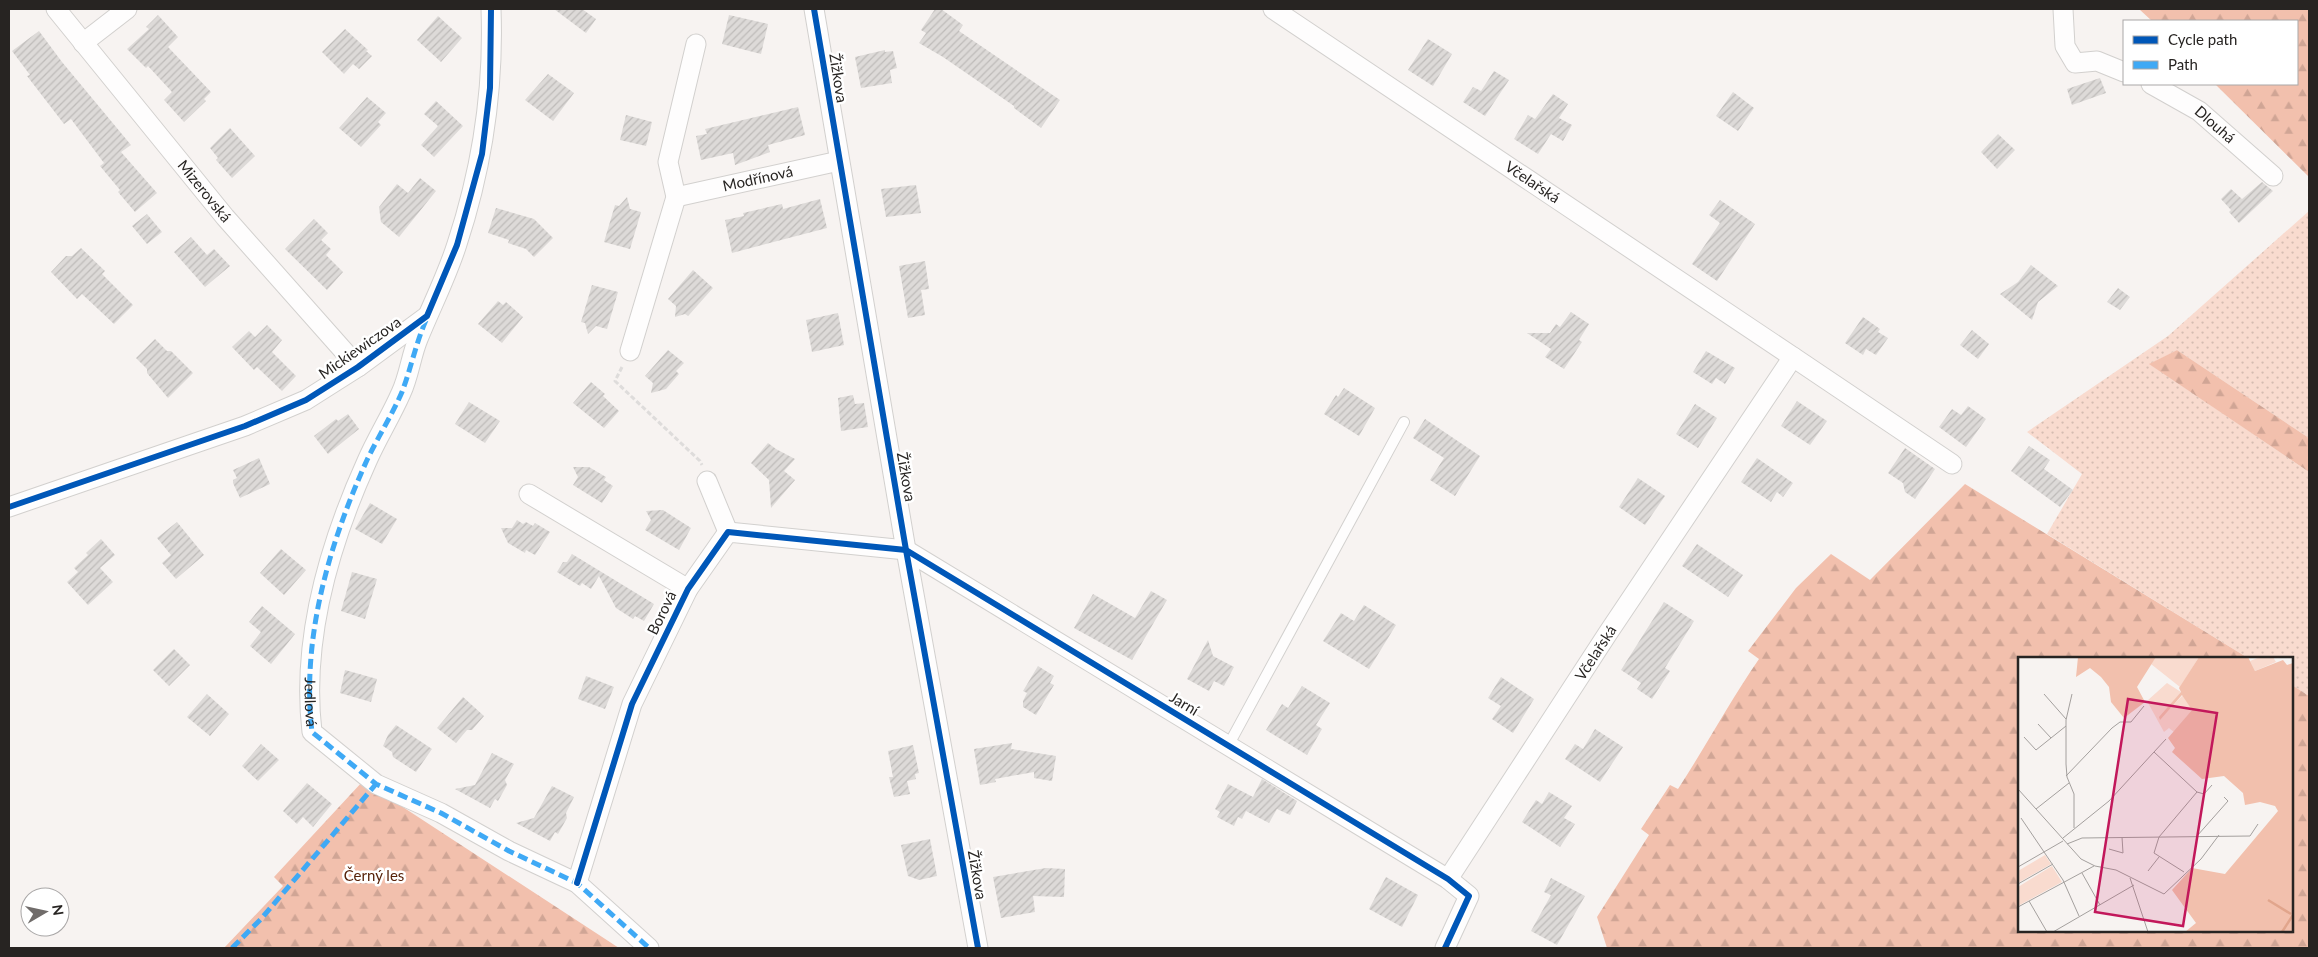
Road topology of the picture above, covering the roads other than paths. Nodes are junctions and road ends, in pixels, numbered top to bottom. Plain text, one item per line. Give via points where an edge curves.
1 (56, 9) edge
2 (127, 9) edge
3 (492, 9) edge
4 (814, 9) edge
5 (1273, 9) edge
6 (2063, 9) edge
7 (82, 43) junction
8 (696, 44) dead end
9 (2123, 72) edge
10 (2153, 85) edge
11 (839, 161) junction
12 (2273, 176) dead end
13 (676, 197) junction
14 (427, 316) junction
15 (415, 346) joint
16 (630, 351) road end
17 (1792, 357) junction
18 (358, 367) junction
19 (1404, 422) dead end
20 (1952, 464) dead end
21 (707, 481) road end
22 (529, 494) dead end
23 (9, 507) edge
24 (728, 532) junction
25 (906, 550) junction
26 (688, 589) junction
27 (1228, 746) junction
28 (1448, 880) junction
29 (577, 883) junction
30 (648, 948) edge
31 (978, 948) edge
32 (1445, 948) edge

1 - 7 street, Mizerovská
2 - 7 street
3 - 14 street, Mickiewiczova via 490,88 482,154 457,245
4 - 11 street, Žižkova
5 - 17 street, Včelařská
6 - 9 street via 2065,46 2076,63 2097,61
7 - 18 street, Mizerovská via 226,217
8 - 13 street via 668,162
10 - 12 street, Dlouhá via 2199,111
11 - 13 street, Modřínová
11 - 25 street, Žižkova
13 - 16 street
14 - 15 street, Mickiewiczova
14 - 18 street, Mickiewiczova
15 - 29 street, Jedlová via 402,391 367,460 341,523 318,603 308,704 312,732 376,784 441,813
17 - 20 street, Včelařská
17 - 28 street, Včelařská
18 - 23 street, Mickiewiczova via 306,400 244,426
19 - 27 lane
21 - 24 street
22 - 26 street, Borová
24 - 25 street
24 - 26 street, Borová
25 - 27 street, Jarní
25 - 31 street, Žižkova
26 - 29 street, Borová via 632,704
27 - 28 street, Jarní
28 - 32 street via 1469,896
29 - 30 street, Jedlová

